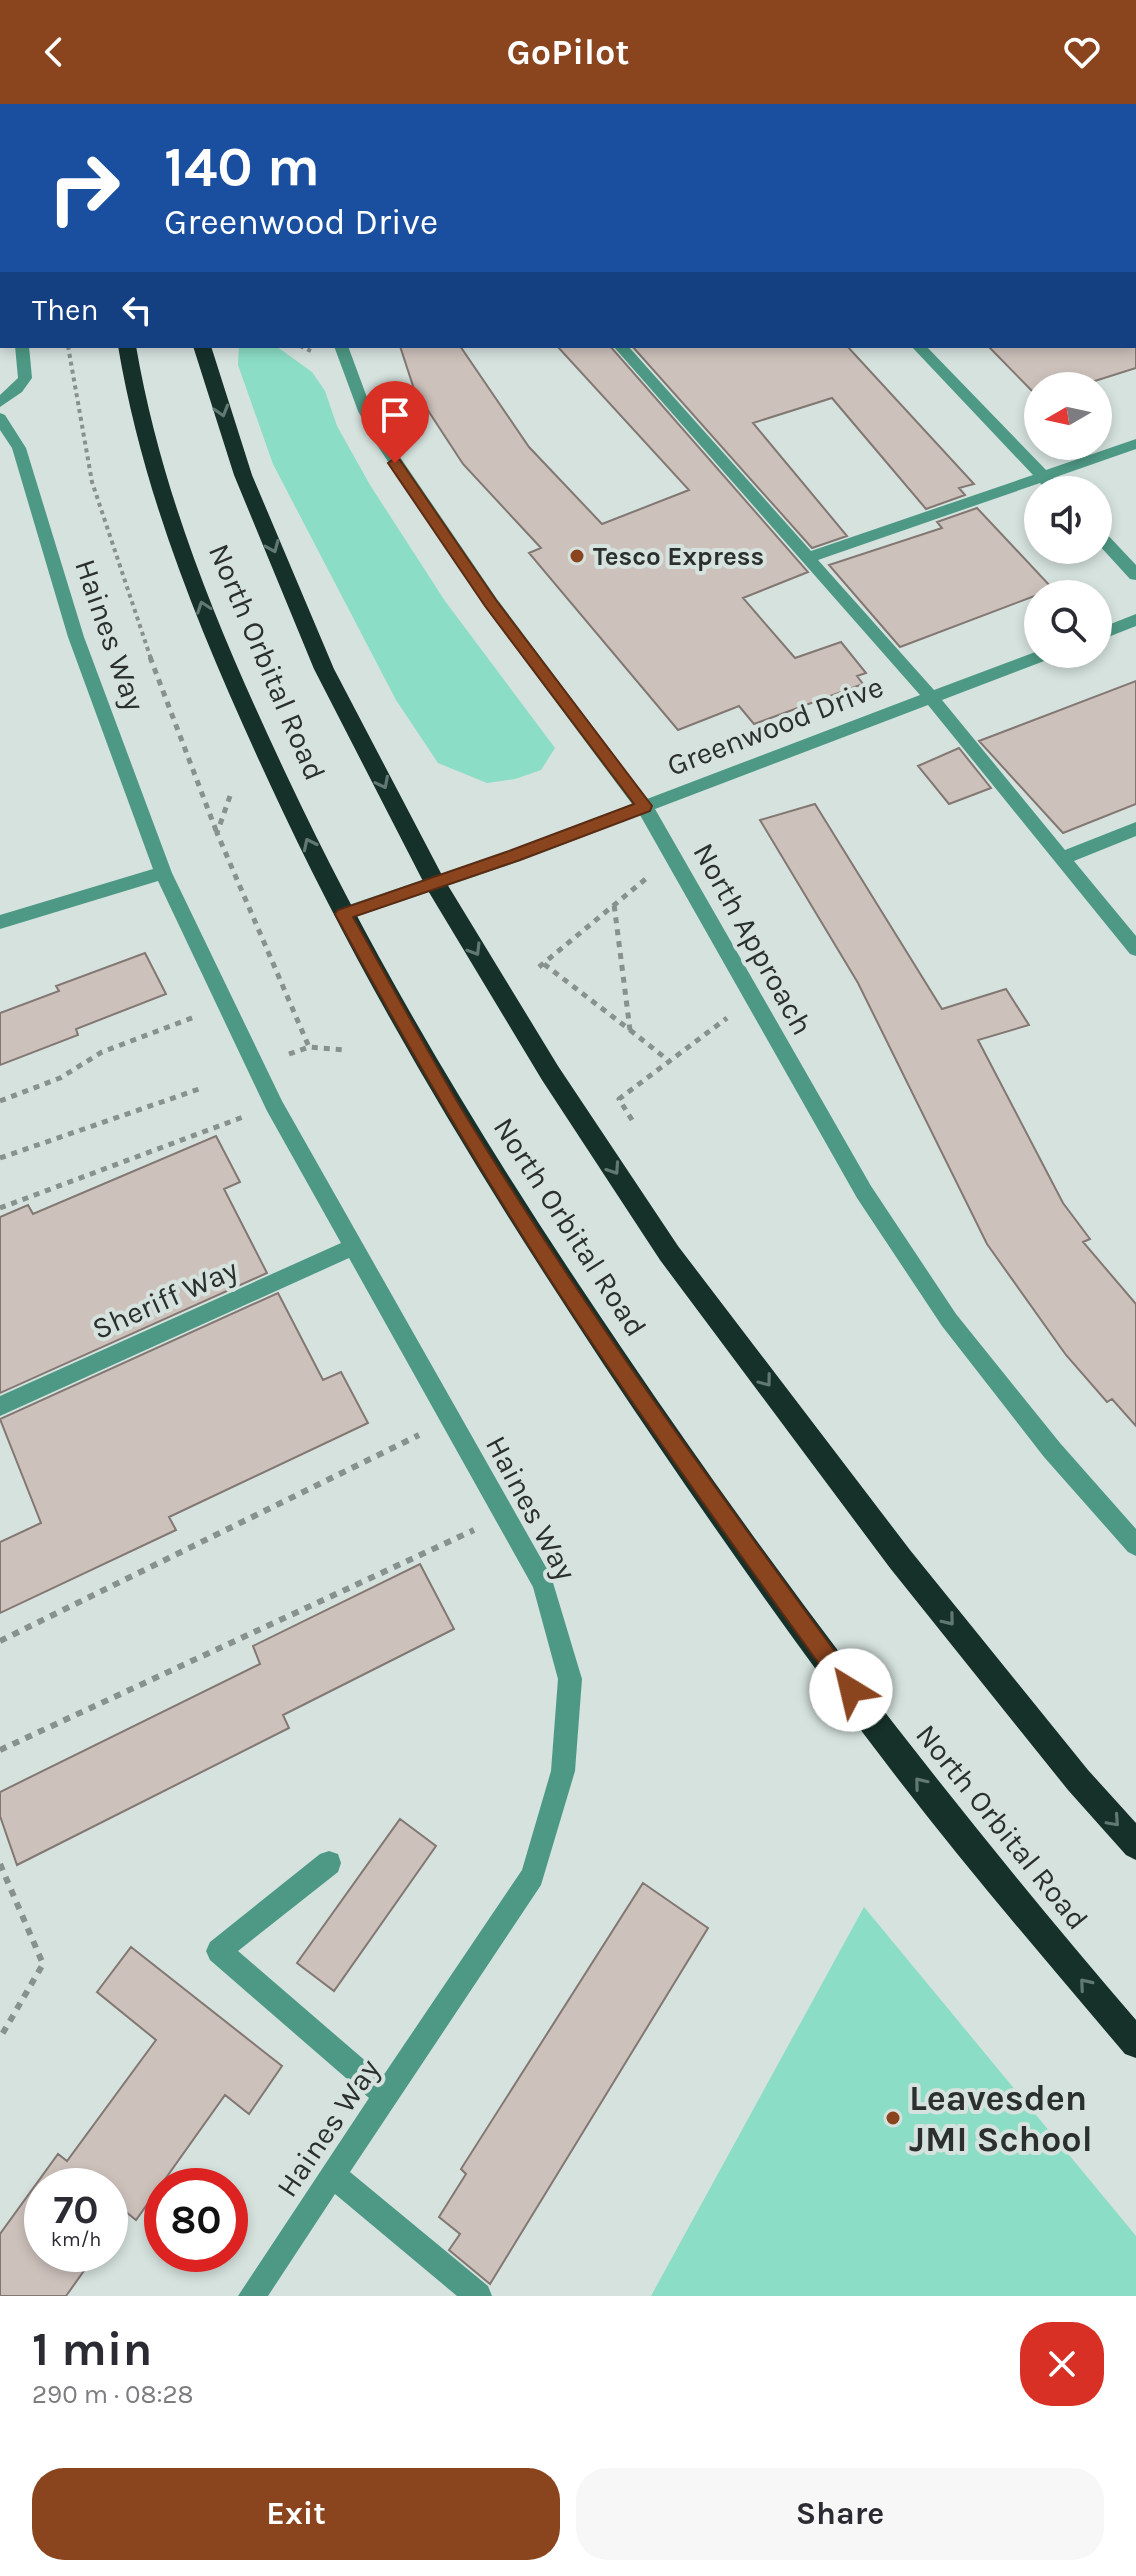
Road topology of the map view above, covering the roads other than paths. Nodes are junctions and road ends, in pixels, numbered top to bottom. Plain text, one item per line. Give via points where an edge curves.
1 (22, 348) edge
2 (127, 348) edge
3 (203, 348) edge
4 (342, 348) edge
5 (622, 348) edge
6 (920, 348) edge
7 (0, 402) edge
8 (0, 418) edge
9 (1136, 444) edge
10 (1043, 476) joint
11 (1024, 483) edge
12 (1112, 549) edge
13 (810, 557) junction
14 (1136, 575) edge
15 (1136, 620) edge
16 (1112, 629) edge
17 (1024, 662) edge
18 (931, 697) junction
19 (644, 806) junction
20 (1136, 829) edge
21 (1063, 858) junction
22 (163, 873) junction
23 (435, 883) junction
24 (343, 914) junction
25 (0, 922) edge
26 (1136, 949) edge
27 (354, 1247) junction
28 (0, 1406) edge
29 (1136, 1545) edge
30 (1136, 1845) edge
31 (329, 1863) dead end
32 (1136, 2043) edge
33 (386, 2096) junction
34 (333, 2175) junction
35 (252, 2296) edge
36 (478, 2296) edge

1 - 7 street via 25,378
24 -> 2 highway, North Orbital Road via 215,640 155,470
3 -> 23 highway, North Orbital Road via 243,475 324,669
4 - 19 street, North Approach via 365,411 425,510
5 - 13 street
6 - 10 street
8 - 22 street, Haines Way via 19,448 76,637
9 - 10 street
11 - 13 street
12 - 14 street
13 - 18 street
15 - 16 street
17 - 18 street, Greenwood Drive
18 - 19 street, Greenwood Drive
18 - 21 street
19 - 23 street, Greenwood Drive
19 - 29 street, North Approach via 864,1192 949,1320
20 - 21 street
21 - 26 street
22 - 25 street
22 - 27 street, Haines Way via 274,1105
23 - 24 street, Greenwood Drive
23 -> 30 highway, North Orbital Road via 550,1073 669,1253 900,1559
32 -> 24 highway, North Orbital Road via 906,1766 703,1488 564,1285 455,1112
27 - 28 street, Sheriff Way
27 - 33 street, Haines Way via 543,1584 570,1679 563,1771 532,1876
31 - 33 street via 219,1951
33 - 34 street, Haines Way
34 - 35 street, Haines Way
34 - 36 street

